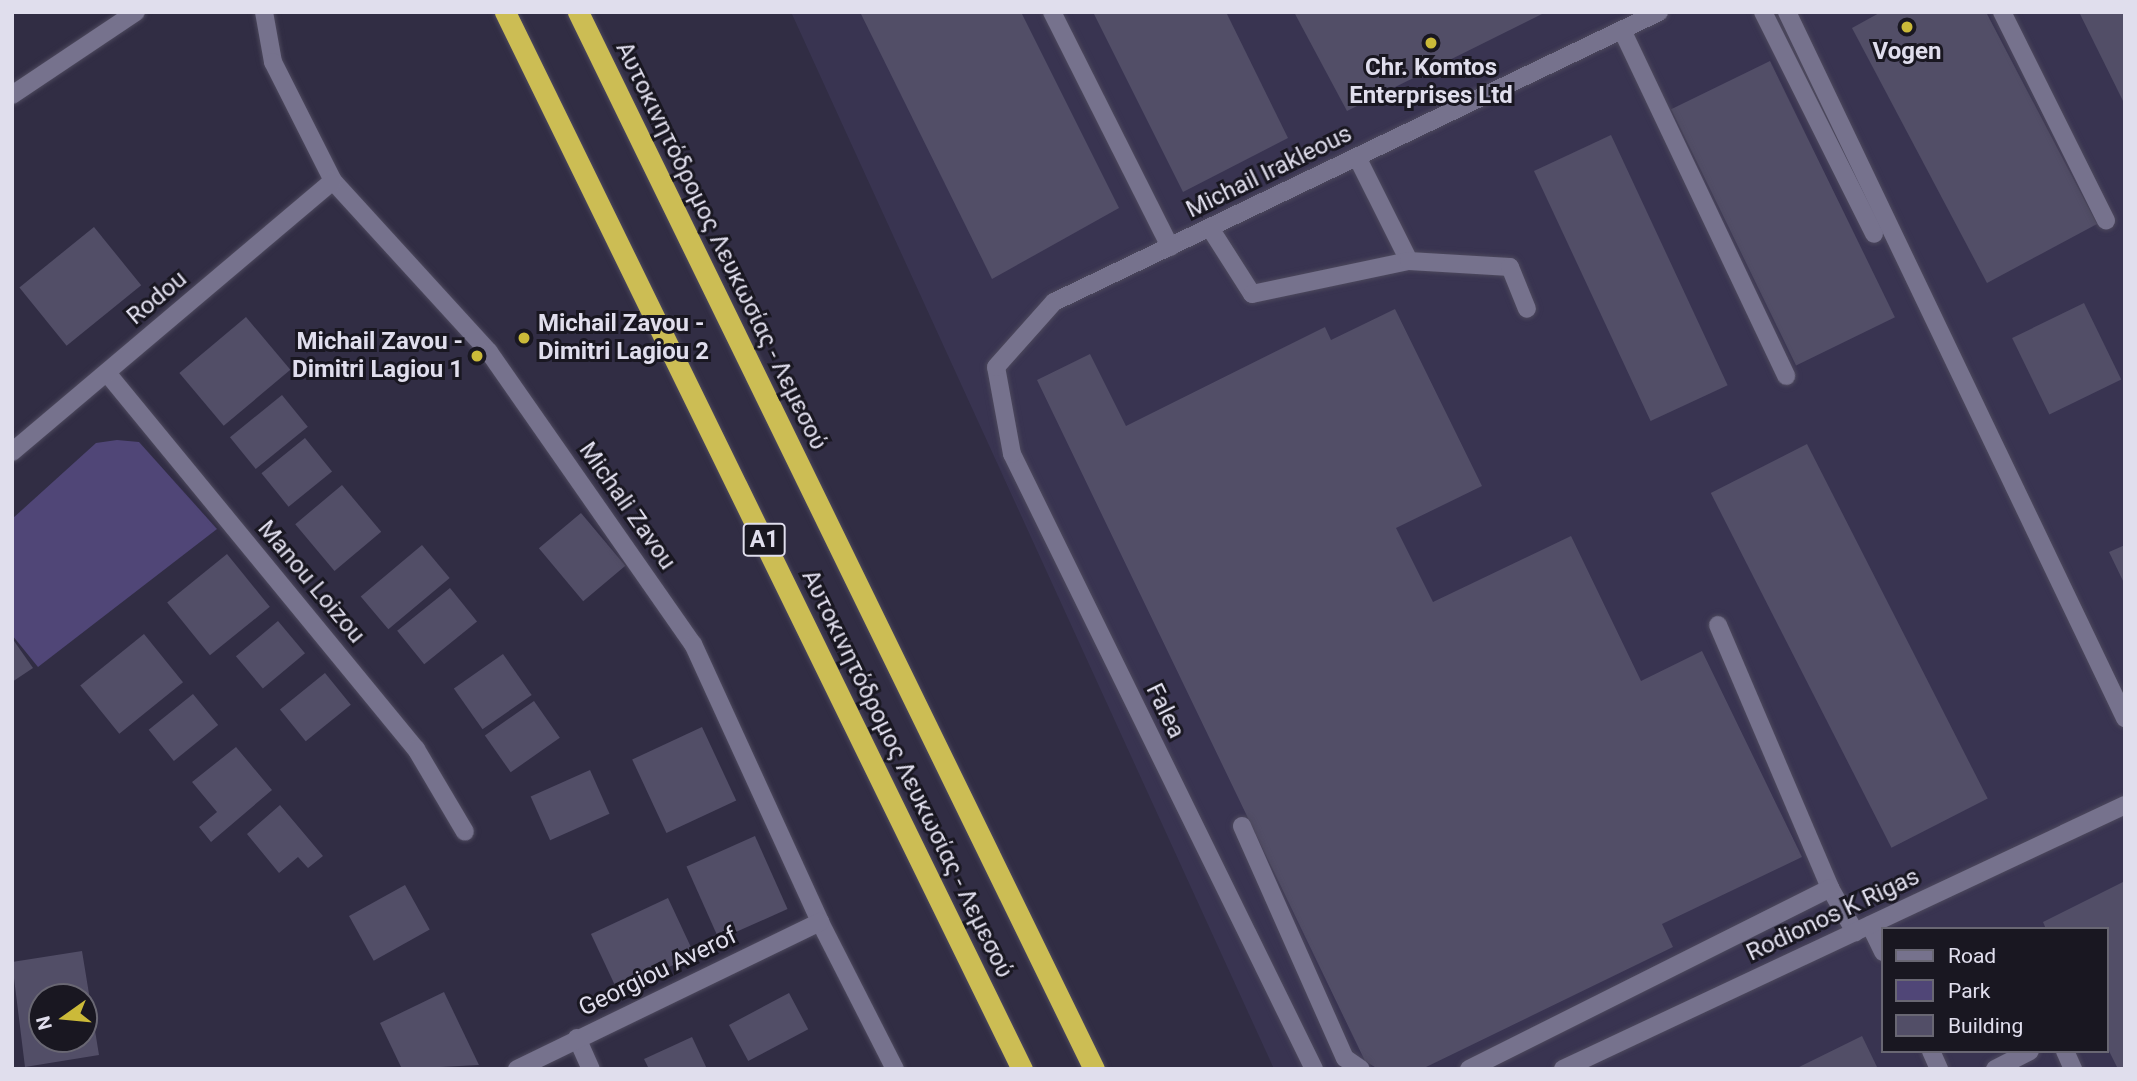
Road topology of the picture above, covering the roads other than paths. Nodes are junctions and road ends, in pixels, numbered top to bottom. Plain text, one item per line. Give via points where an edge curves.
1 (136, 12) edge
2 (264, 12) edge
3 (505, 12) edge
4 (578, 12) edge
5 (1052, 12) edge
6 (1659, 12) edge
7 (1763, 12) edge
8 (1787, 12) edge
9 (2002, 12) edge
10 (1622, 30) junction
11 (12, 95) edge
12 (1357, 157) junction
13 (333, 181) junction
14 (2106, 221) dead end
15 (1210, 228) junction
16 (1874, 234) dead end
17 (1170, 247) junction
18 (1409, 261) junction
19 (1527, 309) dead end
20 (996, 367) joint
21 (107, 373) junction
22 (1786, 376) dead end
23 (12, 452) edge
24 (1718, 625) dead end
25 (2125, 718) edge
26 (2125, 805) edge
27 (1242, 826) dead end
28 (465, 832) dead end
29 (1830, 888) junction
30 (820, 922) junction
31 (1862, 928) junction
32 (1882, 952) edge
33 (577, 1038) junction
34 (1932, 1053) edge
35 (2027, 1053) edge
36 (2065, 1053) edge
37 (517, 1069) edge
38 (591, 1069) edge
39 (895, 1069) edge
40 (1022, 1069) edge
41 (1094, 1069) edge
42 (1314, 1069) edge
43 (1361, 1069) edge
44 (1469, 1069) edge
45 (1563, 1069) edge
46 (1939, 1069) edge
47 (1994, 1069) edge
48 (2073, 1069) edge

1 - 11 street
2 - 13 street, Michali Zavou via 273,62
3 - 40 highway, Αυτοκινητόδρομος Λευκωσίας - Λεμεσού / A1
4 - 41 highway, Αυτοκινητόδρομος Λευκωσίας - Λεμεσού / A1
5 - 17 street
6 - 10 street, Michail Irakleous
7 - 16 street
8 - 25 street
9 - 14 street
10 - 12 street, Michail Irakleous
10 - 22 street
12 - 15 street, Michail Irakleous
12 - 18 street
13 - 21 street, Rodou
13 - 30 street, Michali Zavou via 489,352 693,644
15 - 17 street, Michail Irakleous
15 - 18 street via 1252,294
17 - 20 street, Michail Irakleous via 1054,302
18 - 19 street via 1510,267
20 - 42 street, Falea via 1012,454
21 - 23 street, Rodou
21 - 28 street, Manou Loizou via 416,748
24 - 29 street
26 - 31 street, Rodionos K Rigas
27 - 43 street via 1345,1058
29 - 31 street
29 - 44 street
30 - 33 street, Georgiou Averof
30 - 39 street, Michali Zavou
31 - 32 street
31 - 45 street, Rodionos K Rigas
33 - 37 street, Georgiou Averof
33 - 38 street
34 - 46 street
35 - 47 street
36 - 48 street

